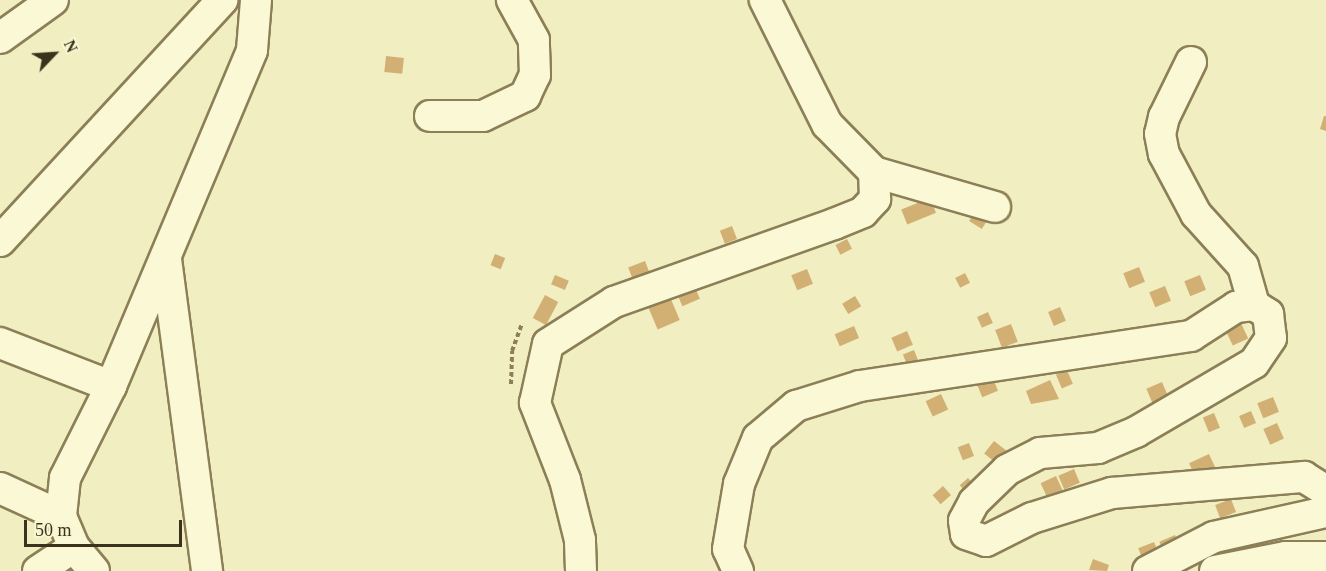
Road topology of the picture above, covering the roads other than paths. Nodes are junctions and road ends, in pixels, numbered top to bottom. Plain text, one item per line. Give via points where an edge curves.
1 (54, 0) edge
2 (222, 0) edge
3 (256, 0) edge
4 (512, 0) edge
5 (765, 0) edge
6 (0, 38) edge
7 (1191, 62) dead end
8 (430, 116) dead end
9 (874, 172) junction
10 (995, 207) dead end
11 (0, 241) edge
12 (166, 256) junction
13 (1254, 305) junction
14 (0, 343) edge
15 (111, 386) junction
16 (0, 488) edge
17 (1326, 490) edge
18 (1326, 512) edge
19 (62, 516) junction
20 (74, 547) junction
21 (1326, 557) edge
22 (38, 571) edge
23 (94, 571) edge
24 (207, 571) edge
25 (580, 571) edge
26 (738, 571) edge
27 (1148, 571) edge
28 (1215, 571) edge

1 - 6 street
2 - 11 street
3 - 12 street via 252,50
4 - 8 street via 534,40 535,75 525,96 483,116
5 - 9 street via 827,124
7 - 13 street via 1164,117 1160,134 1164,154 1196,214 1243,266
9 - 10 street
9 - 25 street via 875,199 863,212 614,302 548,344 536,403 565,480 580,540
12 - 15 street
12 - 24 street
13 - 17 street via 1268,315 1271,338 1254,363 1136,432 1098,448 1040,453 1007,470 974,502 964,521 966,534 986,541 1032,518 1112,493 1304,477
13 - 26 street via 1236,307 1191,336 860,387 796,406 758,438 739,484 728,549
14 - 15 street
15 - 19 street via 65,478
16 - 19 street
18 - 27 street via 1214,537
19 - 20 street
20 - 22 street
20 - 23 street
21 - 28 street via 1286,557

